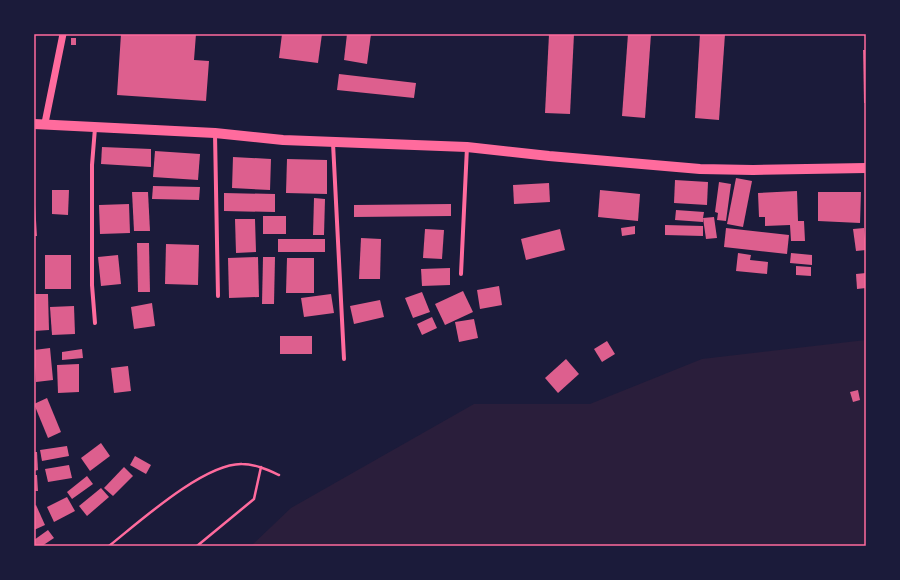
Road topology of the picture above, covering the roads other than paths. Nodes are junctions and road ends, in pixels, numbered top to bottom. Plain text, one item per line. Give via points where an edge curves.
1 (63, 34) edge
2 (34, 124) edge
3 (45, 124) junction
4 (95, 127) junction
5 (215, 133) junction
6 (333, 142) junction
7 (467, 147) junction
8 (866, 168) edge
9 (461, 274) dead end
10 (218, 296) dead end
11 (95, 323) dead end
12 (344, 359) dead end

1 - 3 street
2 - 3 main road
3 - 4 main road
4 - 5 main road
4 - 11 street via 92,165 92,285
5 - 6 main road
5 - 10 street
6 - 7 main road
6 - 12 street
7 - 8 main road via 700,169
7 - 9 street

